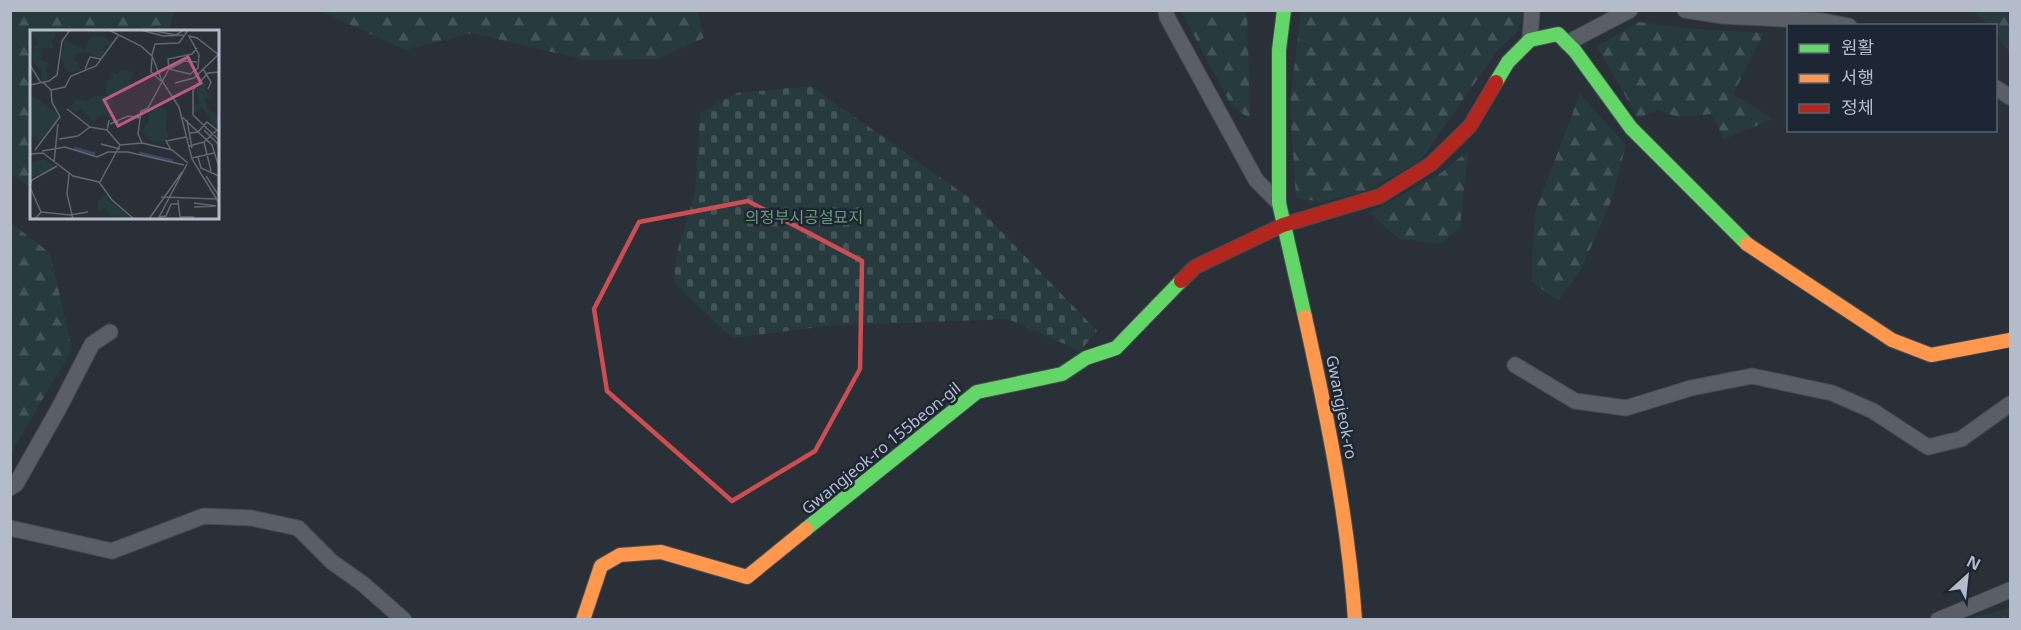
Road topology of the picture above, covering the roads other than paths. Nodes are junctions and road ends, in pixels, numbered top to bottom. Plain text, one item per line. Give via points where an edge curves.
1 (1166, 10) edge
2 (1284, 10) edge
3 (1532, 10) edge
4 (1630, 10) edge
5 (1685, 10) edge
6 (1839, 24) edge
7 (1530, 40) junction
8 (1567, 43) junction
9 (1279, 203) junction
10 (1283, 225) junction
11 (110, 332) dead end
12 (2010, 340) edge
13 (1515, 365) dead end
14 (2010, 404) edge
15 (10, 488) edge
16 (10, 528) edge
17 (2010, 590) edge
18 (404, 620) edge
19 (583, 620) edge
20 (1355, 620) edge
21 (1938, 620) edge

1 - 9 street via 1256,180
2 - 9 street, Gwangjeok-ro via 1278,73
3 - 7 street
4 - 8 street
5 - 6 street
7 - 8 street via 1558,34
7 - 10 street via 1508,62 1470,126 1431,164 1380,196
8 - 12 street via 1631,128 1747,244 1892,340 1931,355
9 - 10 street, Gwangjeok-ro
10 - 19 street, Gwangjeok-ro 155beon-gil via 1195,267 1116,348 1086,358 1062,374 977,392 747,578 661,552 620,555 602,566
10 - 20 street, Gwangjeok-ro via 1315,362 1342,507
11 - 15 street via 92,344
13 - 14 street via 1575,401 1626,408 1691,388 1752,376 1832,393 1873,411 1928,447 1961,439
16 - 18 street via 112,551 204,516 250,518 298,528 332,562
17 - 21 street

